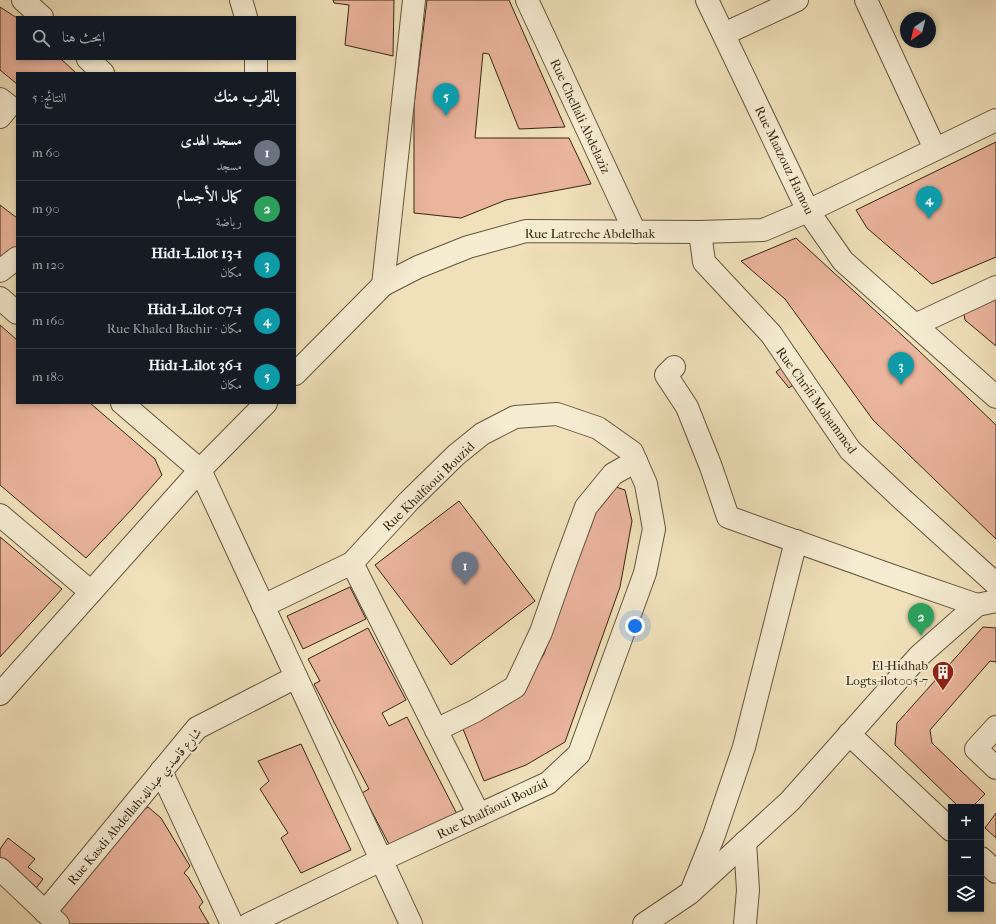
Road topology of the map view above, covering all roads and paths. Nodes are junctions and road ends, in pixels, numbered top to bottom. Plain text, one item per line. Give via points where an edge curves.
1 (23, 0) edge
2 (240, 0) edge
3 (414, 0) edge
4 (527, 0) edge
5 (707, 0) edge
6 (797, 0) edge
7 (866, 0) edge
8 (41, 16) edge
9 (246, 16) edge
10 (724, 34) junction
11 (89, 60) edge
12 (256, 60) edge
13 (102, 72) edge
14 (256, 72) edge
15 (0, 98) edge
16 (0, 117) edge
17 (996, 120) edge
18 (935, 149) junction
19 (808, 211) junction
20 (635, 232) junction
21 (700, 232) junction
22 (16, 259) edge
23 (0, 271) edge
24 (383, 285) junction
25 (996, 287) edge
26 (0, 298) edge
27 (16, 312) edge
28 (915, 325) junction
29 (674, 366) dead end
30 (296, 373) edge
31 (996, 397) edge
32 (123, 404) edge
33 (265, 404) edge
34 (636, 461) junction
35 (200, 470) junction
36 (0, 515) edge
37 (796, 541) junction
38 (352, 563) junction
39 (996, 584) edge
40 (91, 592) junction
41 (987, 603) edge
42 (263, 606) junction
43 (296, 677) junction
44 (0, 694) edge
45 (996, 727) edge
46 (436, 730) junction
47 (849, 734) junction
48 (996, 768) edge
49 (161, 771) junction
50 (479, 815) junction
51 (948, 827) edge
52 (745, 842) junction
53 (381, 860) junction
54 (984, 861) edge
55 (0, 869) edge
56 (996, 872) edge
57 (690, 893) junction
58 (51, 918) edge
59 (749, 921) edge
60 (232, 924) edge
61 (249, 924) edge
62 (411, 924) edge
63 (644, 924) edge

1 - 8 street
2 - 9 street
3 - 24 street
4 - 20 street, Rue Chellali Abdelaziz
5 - 10 street, Rue Maazouz Hamou
6 - 10 street
7 - 18 street
10 - 19 street, Rue Maazouz Hamou
11 - 13 street
12 - 14 street
15 - 16 street via 9,106
17 - 18 street, Rue Latreche Abdelhak
18 - 19 street, Rue Latreche Abdelhak
19 - 21 street, Rue Latreche Abdelhak via 763,230
19 - 28 street, Rue Maazouz Hamou via 843,261
20 - 21 street, Rue Latreche Abdelhak
20 - 24 street, Rue Latreche Abdelhak via 526,231 418,266
21 - 39 street, Rue Chrifi Mohammed via 704,262 770,334 850,450
22 - 23 street
24 - 30 street, Rue Latreche Abdelhak
25 - 28 street
26 - 27 street
28 - 31 street, Rue Maazouz Hamou
29 - 37 street via 666,375 687,407 712,467 728,517
32 - 35 street
33 - 35 street
34 - 38 street, Rue Khalfaoui Bouzid via 632,452 598,428 557,414 515,417 482,434 456,455
34 - 46 street via 613,474 586,507 541,632 515,687
34 - 50 street, Rue Khalfaoui Bouzid via 646,484 654,529 645,573 579,754 548,783
35 - 40 street
35 - 42 street
36 - 40 street
37 - 41 street via 893,576
37 - 57 street via 744,747 714,835
38 - 42 street, Rue Khalfaoui Bouzid
38 - 46 street
40 - 44 street
41 - 47 street via 919,656
42 - 43 street
43 - 49 street, Rue Kasdi Abdellah;شارع قاصدي عبدالله via 197,728
43 - 53 street
45 - 48 street via 976,749
46 - 50 street
47 - 51 street
47 - 52 street via 790,801
49 - 58 street, Rue Kasdi Abdellah;شارع قاصدي عبدالله
49 - 60 street
50 - 53 street, Rue Khalfaoui Bouzid
52 - 57 street
52 - 59 street
53 - 61 street, Rue Khalfaoui Bouzid
53 - 62 street
54 - 56 street
55 - 58 street
57 - 63 street

